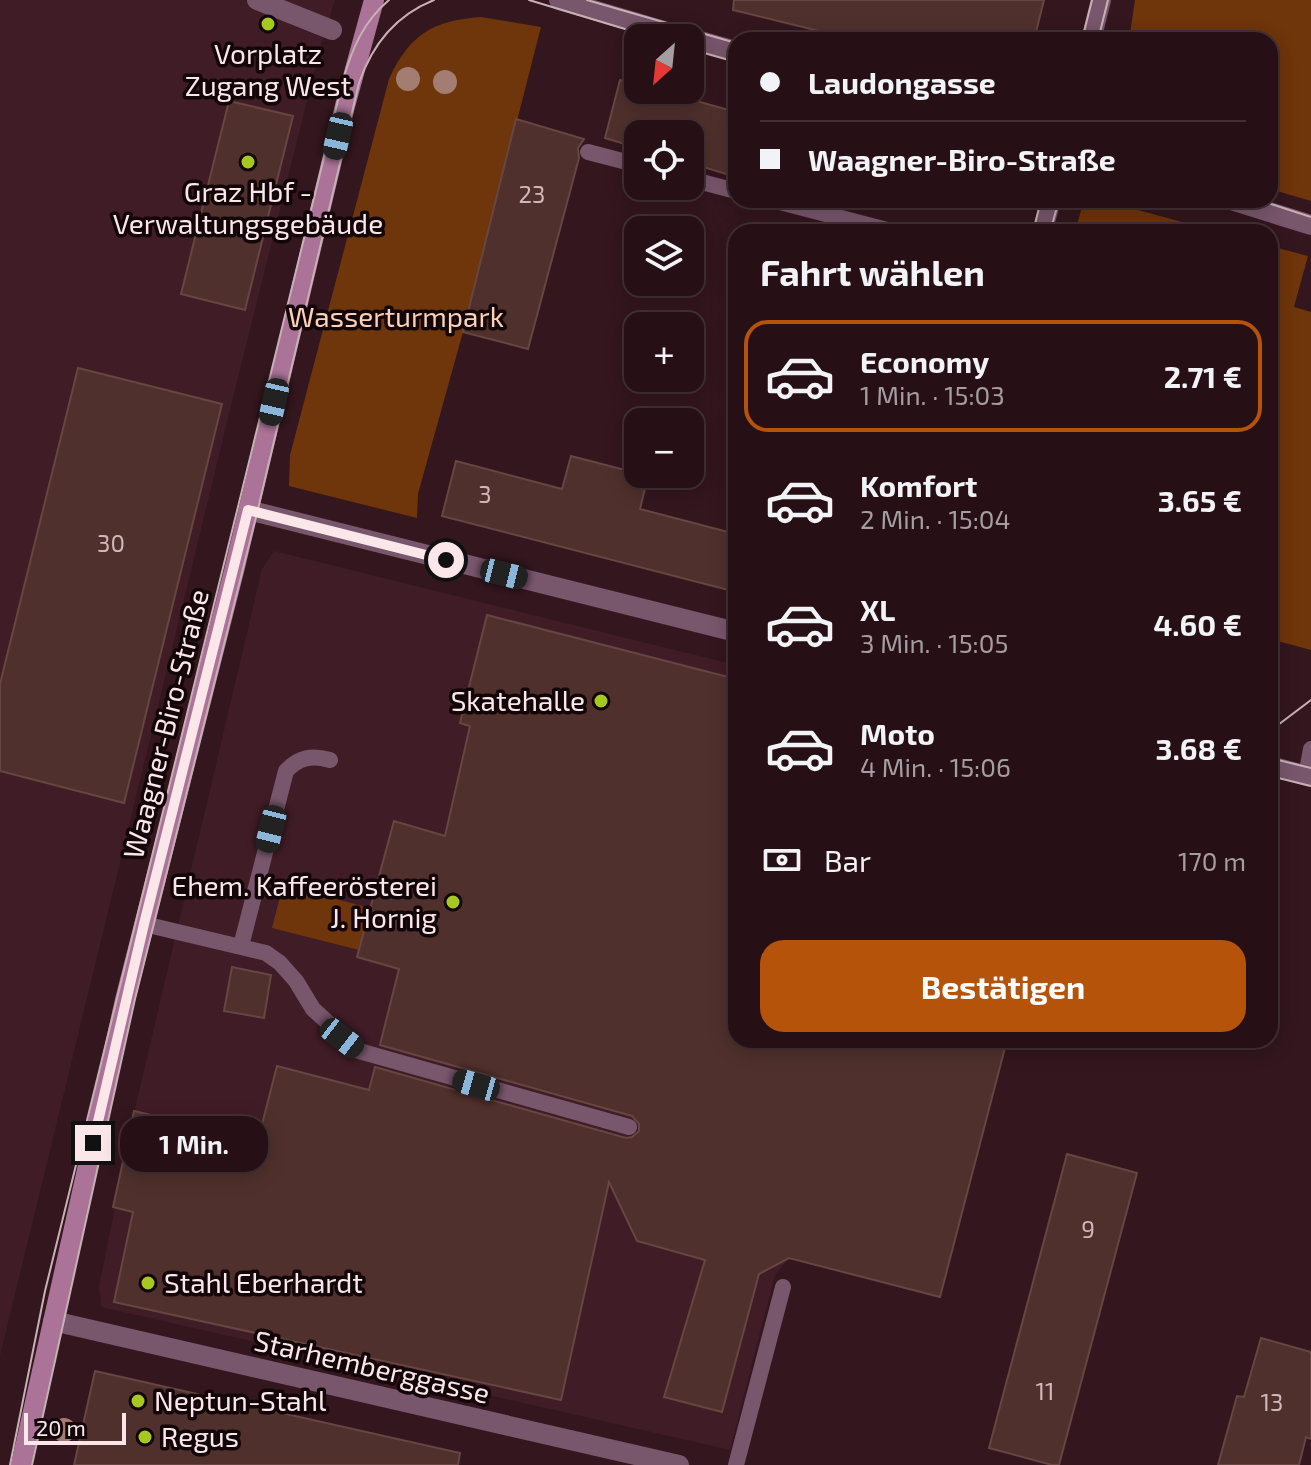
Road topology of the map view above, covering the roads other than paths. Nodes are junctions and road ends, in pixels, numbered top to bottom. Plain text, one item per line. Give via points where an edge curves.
1 (257, 0) edge
2 (374, 0) edge
3 (559, 0) edge
4 (1101, 0) edge
5 (641, 24) edge
6 (332, 30) dead end
7 (1093, 32) edge
8 (704, 42) edge
9 (728, 49) edge
10 (588, 152) dead end
11 (624, 161) edge
12 (704, 183) edge
13 (728, 189) edge
14 (803, 208) edge
15 (1257, 208) edge
16 (864, 224) edge
17 (1311, 225) edge
18 (248, 510) junction
19 (728, 630) edge
20 (1311, 749) edge
21 (330, 760) dead end
22 (1278, 767) edge
23 (1309, 773) edge
24 (144, 924) junction
25 (241, 946) junction
26 (629, 1127) dead end
27 (783, 1287) dead end
28 (53, 1321) junction
29 (21, 1465) edge
30 (679, 1465) edge
31 (736, 1465) edge

1 - 6 street
2 - 18 street, Waagner-Biro-Straße
3 - 5 street
4 - 7 street
8 - 9 street
10 - 11 lane
12 - 13 lane
14 - 16 lane
15 - 17 street
18 - 19 street
18 - 24 street, Waagner-Biro-Straße
20 - 23 lane
21 - 25 lane via 296,760 286,771
22 - 23 street
24 - 25 lane
24 - 28 street, Waagner-Biro-Straße
25 - 26 lane via 280,963 313,1009 359,1051
27 - 31 lane
28 - 29 street, Waagner-Biro-Straße
28 - 30 street, Starhemberggasse

